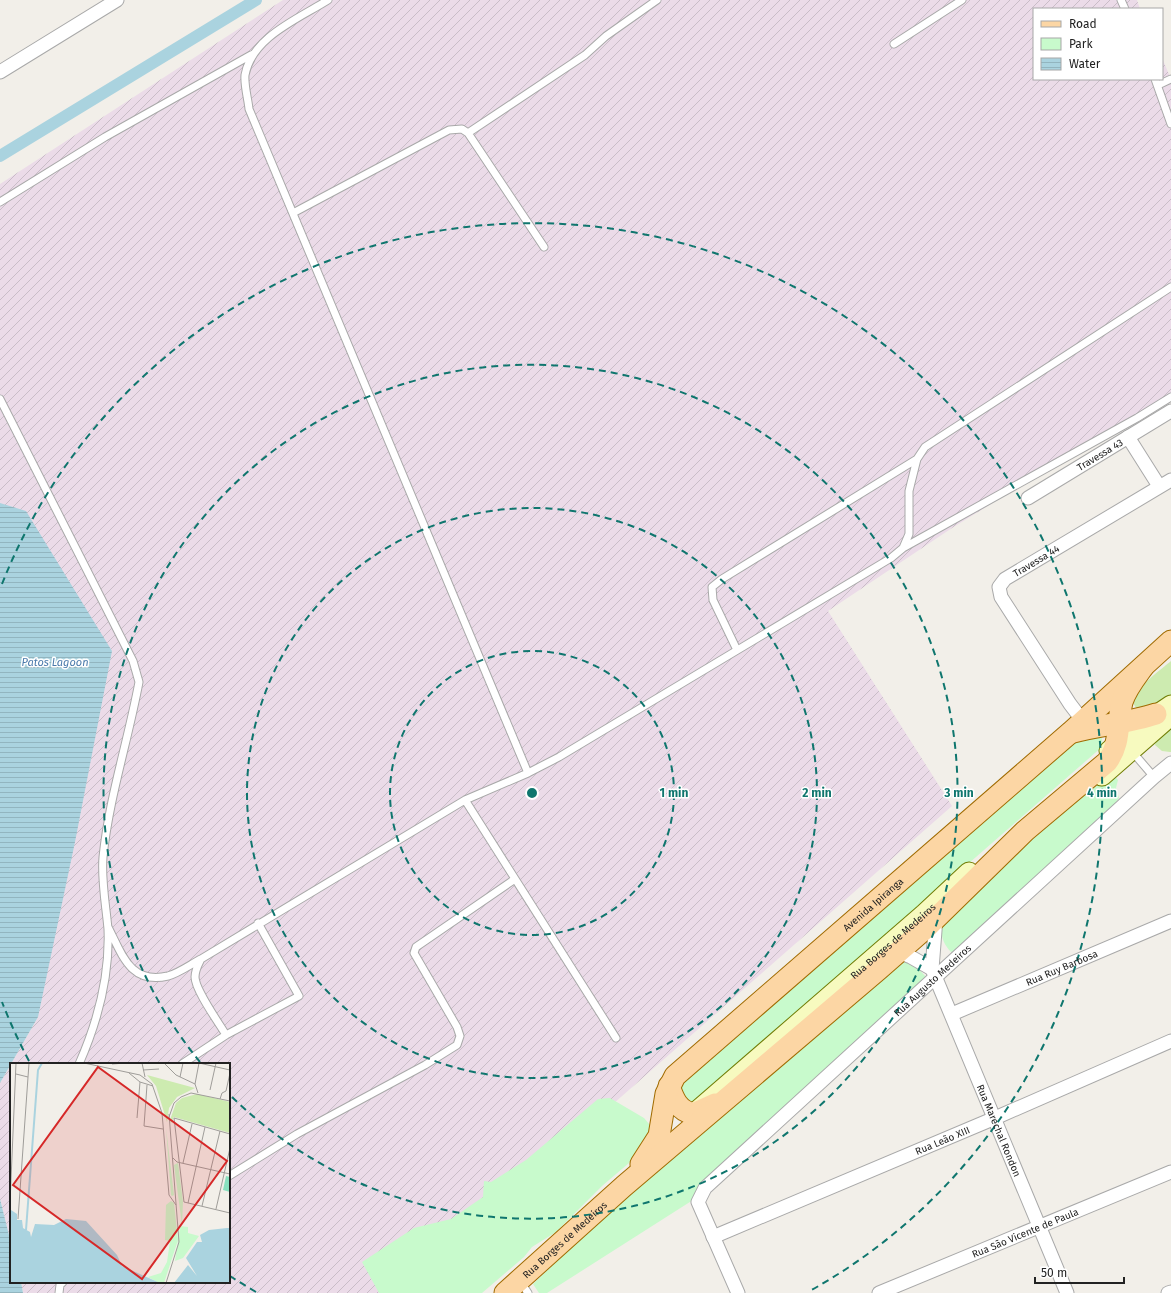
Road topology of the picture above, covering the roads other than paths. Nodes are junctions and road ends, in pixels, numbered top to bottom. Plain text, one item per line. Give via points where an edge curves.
1 (117, 0) edge
2 (328, 0) edge
3 (657, 0) edge
4 (962, 0) edge
5 (894, 44) dead end
6 (251, 55) junction
7 (0, 72) edge
8 (1171, 80) edge
9 (1156, 82) edge
10 (1171, 124) edge
11 (468, 133) junction
12 (0, 202) edge
13 (293, 213) junction
14 (544, 247) dead end
15 (1171, 287) edge
16 (1171, 397) edge
17 (0, 400) edge
18 (1171, 411) edge
19 (1128, 437) junction
20 (917, 459) junction
21 (1171, 480) edge
22 (1160, 486) junction
23 (1028, 498) dead end
24 (903, 548) junction
25 (1171, 641) edge
26 (737, 650) junction
27 (1143, 667) junction
28 (1166, 712) edge
29 (1120, 724) junction
30 (1077, 726) junction
31 (1116, 744) junction
32 (1136, 756) dead end
33 (1171, 763) edge
34 (528, 772) junction
35 (1154, 777) junction
36 (465, 800) junction
37 (978, 876) junction
38 (515, 879) junction
39 (936, 916) junction
40 (1171, 921) edge
41 (258, 923) junction
42 (107, 925) junction
43 (894, 955) junction
44 (201, 959) junction
45 (934, 973) junction
46 (952, 1014) junction
47 (226, 1035) junction
48 (616, 1038) dead end
49 (1171, 1041) edge
50 (79, 1063) edge
51 (184, 1063) edge
52 (669, 1086) junction
53 (693, 1114) junction
54 (995, 1118) junction
55 (641, 1165) junction
56 (1171, 1172) edge
57 (230, 1175) edge
58 (624, 1186) junction
59 (1041, 1227) junction
60 (713, 1237) junction
61 (62, 1283) edge
62 (518, 1289) edge
63 (1171, 1292) edge
64 (59, 1293) edge
65 (738, 1293) edge
66 (878, 1293) edge
67 (1067, 1293) edge
68 (1168, 1293) edge

1 - 7 street
2 - 6 lane via 271,35
3 - 11 lane via 606,36 585,55
4 - 5 lane
6 - 12 lane via 105,137
6 - 13 lane via 245,77 249,109
8 - 9 lane
9 - 10 lane
11 - 13 lane via 462,129 448,130
11 - 14 lane
13 - 34 lane
15 - 20 lane via 925,447
16 - 24 lane
17 - 42 lane via 133,661 139,682 108,818 103,859
18 - 19 street, Travessa 43
19 - 22 street
19 - 23 street, Travessa 43
20 - 24 lane via 909,491 909,534
20 - 26 lane via 712,587 713,600
21 - 22 street, Travessa 44
22 - 30 street, Travessa 44 via 1005,579 999,587 1001,597 1070,704
24 - 26 lane via 891,558
25 - 27 main road
26 - 34 lane via 559,757
27 - 29 main road via 1123,701
27 - 30 main road, Avenida Ipiranga
28 - 29 main road
28 - 31 main road, Rua Borges de Medeiros
28 - 37 main road, Rua Borges de Medeiros via 1061,810
29 - 30 main road
29 - 31 main road
30 - 52 main road, Avenida Ipiranga via 679,1072
31 - 37 main road via 1108,762 1026,831
31 - 53 main road, Rua Borges de Medeiros via 994,848 924,914
32 - 35 lane
33 - 35 street, Rua Augusto Medeiros
34 - 36 lane
35 - 45 street, Rua Augusto Medeiros
36 - 38 lane
36 - 41 lane
37 - 39 main road, Rua Borges de Medeiros
38 - 48 lane
38 - 57 lane via 416,947 414,953 457,1027 460,1036 457,1044 426,1065 297,1134
39 - 43 main road, Rua Borges de Medeiros
39 - 45 street, Rua Marechal Rondon via 933,935
40 - 46 street, Rua Ruy Barbosa
41 - 44 lane
41 - 47 lane via 299,996
42 - 44 lane via 128,965 138,975 151,978 168,976
42 - 50 lane via 106,975 94,1029
43 - 45 street via 911,957
43 - 53 main road via 873,968 821,1010 714,1106
43 - 58 main road, Rua Borges de Medeiros
44 - 47 lane via 195,979
45 - 46 street, Rua Marechal Rondon
45 - 60 street, Rua Augusto Medeiros via 705,1188 698,1202
46 - 54 street, Rua Marechal Rondon
47 - 51 lane
49 - 54 street, Rua Leão XIII
52 - 53 main road via 678,1106
52 - 55 main road, Avenida Ipiranga via 659,1136
53 - 55 main road, Rua Borges de Medeiros
54 - 59 street, Rua Marechal Rondon
54 - 60 street, Rua Leão XIII
55 - 58 main road, Rua Borges de Medeiros
56 - 59 street, Rua São Vicente de Paula
58 - 62 main road, Rua Borges de Medeiros
59 - 66 street, Rua São Vicente de Paula
59 - 67 street, Rua Marechal Rondon
60 - 65 street
61 - 64 lane
63 - 68 street

